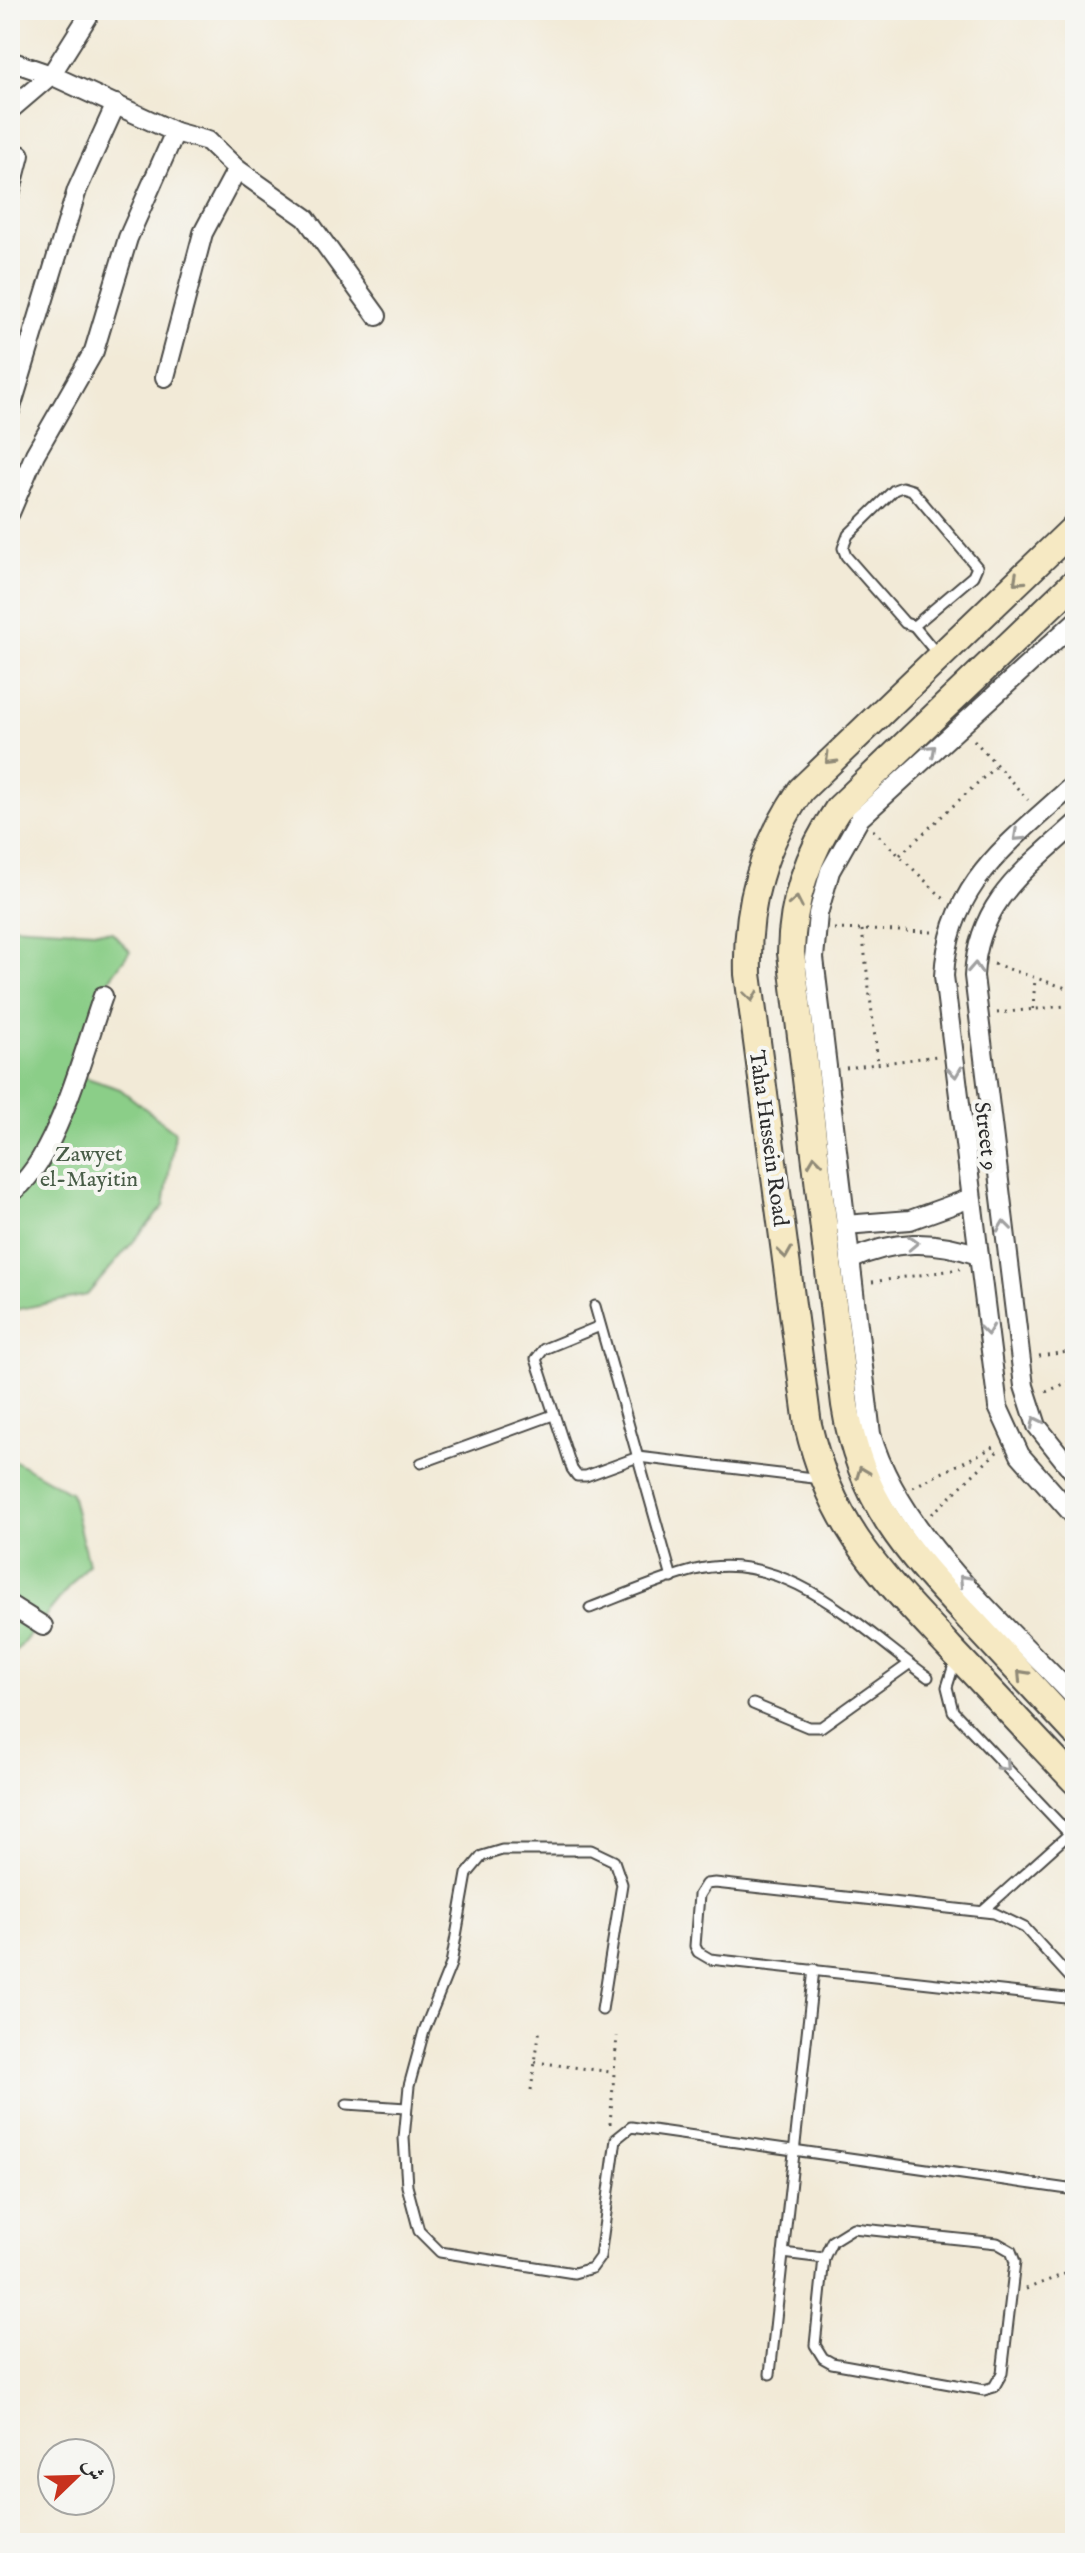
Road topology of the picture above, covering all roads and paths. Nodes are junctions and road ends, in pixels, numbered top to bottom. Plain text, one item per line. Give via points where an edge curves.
1 (92, 10) edge
2 (10, 61) edge
3 (51, 75) junction
4 (116, 104) junction
5 (10, 110) edge
6 (175, 132) junction
7 (20, 155) dead end
8 (237, 169) junction
9 (10, 194) edge
10 (377, 316) dead end
11 (165, 377) dead end
12 (10, 411) edge
13 (10, 513) edge
14 (1075, 527) edge
15 (1075, 582) edge
16 (988, 609) junction
17 (1075, 622) edge
18 (914, 626) junction
19 (1016, 637) junction
20 (938, 655) junction
21 (960, 724) junction
22 (997, 765) junction
23 (1075, 783) edge
24 (1042, 814) junction
25 (860, 818) junction
26 (1075, 824) edge
27 (899, 856) junction
28 (957, 911) junction
29 (816, 928) junction
30 (862, 930) junction
31 (950, 932) junction
32 (975, 958) junction
33 (1035, 978) junction
34 (1075, 991) edge
35 (103, 996) dead end
36 (1075, 1005) edge
37 (1033, 1009) junction
38 (978, 1015) junction
39 (953, 1053) junction
40 (878, 1063) junction
41 (827, 1070) junction
42 (990, 1108) junction
43 (960, 1112) junction
44 (10, 1193) edge
45 (971, 1198) junction
46 (837, 1216) junction
47 (850, 1260) junction
48 (978, 1261) junction
49 (853, 1285) junction
50 (595, 1306) dead end
51 (600, 1326) junction
52 (848, 1337) junction
53 (1075, 1351) edge
54 (1068, 1352) junction
55 (1021, 1359) junction
56 (1075, 1373) edge
57 (1075, 1379) edge
58 (1027, 1399) junction
59 (553, 1415) junction
60 (1010, 1439) junction
61 (638, 1457) junction
62 (421, 1463) dead end
63 (1075, 1474) edge
64 (822, 1479) junction
65 (895, 1495) junction
66 (1075, 1517) edge
67 (917, 1528) junction
68 (672, 1578) junction
69 (10, 1605) edge
70 (590, 1608) dead end
71 (43, 1626) dead end
72 (957, 1655) junction
73 (909, 1664) junction
74 (928, 1677) dead end
75 (1075, 1698) edge
76 (753, 1704) dead end
77 (1075, 1732) edge
78 (1075, 1781) edge
79 (1072, 1837) edge
80 (983, 1911) junction
81 (814, 1969) junction
82 (1075, 1983) edge
83 (1075, 1999) edge
84 (602, 2010) dead end
85 (540, 2028) dead end
86 (617, 2036) dead end
87 (535, 2062) junction
88 (612, 2073) junction
89 (531, 2090) dead end
90 (347, 2104) dead end
91 (406, 2108) junction
92 (616, 2139) junction
93 (794, 2150) junction
94 (1075, 2190) edge
95 (783, 2253) junction
96 (824, 2258) junction
97 (1075, 2270) edge
98 (1011, 2295) junction
99 (770, 2374) dead end

1 - 3 street
2 - 3 street
3 - 4 street
3 - 5 street
4 - 6 street
4 - 12 street via 77,190
6 - 8 street via 208,141
6 - 13 street via 128,238 94,351 35,454
7 - 9 street
8 - 10 street via 306,218
8 - 11 street via 203,233
14 -> 16 main road, Taha Hussein Road
15 - 19 main road, Taha Hussein Road
16 - 19 main road
16 - 20 main road, Taha Hussein Road
17 - 21 street
18 - 18 lane via 905,623 843,548 848,535 902,487 912,490 977,567
18 - 20 lane
46 -> 19 main road, Taha Hussein Road via 792,975 792,931 803,877 826,827 853,792
20 -> 64 main road, Taha Hussein Road via 801,790 779,822 752,895 748,974 808,1425
21 - 22 path
25 -> 21 street
22 - 24 path
22 - 27 path
23 - 24 street, Street 9
24 -> 28 street, Street 9 via 980,875
25 - 27 path
25 - 29 street via 830,871
26 - 32 street, Street 9 via 998,901 984,922
27 - 28 path
28 - 31 street, Street 9
29 - 30 path
29 - 41 street via 815,981
30 - 31 path
30 - 40 path
31 - 39 street, Street 9 via 944,976
32 - 33 path
38 -> 32 street, Street 9
33 - 34 path
33 - 37 path
35 - 44 street via 53,1138 23,1186
36 - 37 path
37 - 38 path
38 - 42 street, Street 9
39 - 40 path
39 -> 43 street, Street 9
40 - 41 path
41 - 46 street
42 - 43 street
55 -> 42 street, Street 9
43 - 45 street, Street 9
45 - 46 street via 910,1220
45 - 48 street, Street 9
46 - 47 street
46 - 52 main road, Taha Hussein Road
47 -> 48 street via 885,1246 923,1242
47 - 49 street
48 - 49 path
48 -> 60 street, Street 9 via 994,1390
49 - 52 street
50 - 51 lane
51 - 59 lane via 537,1354 536,1366
51 - 61 lane
52 - 65 street via 871,1434
77 -> 52 main road, Taha Hussein Road via 909,1553 885,1520 852,1445
53 - 54 path
54 - 55 path
54 - 56 path
55 - 58 street, Street 9
57 - 58 path
63 -> 58 street, Street 9 via 1044,1438
59 - 61 lane via 577,1476
59 - 62 lane
60 - 65 path
60 - 66 street, Street 9
60 - 67 path
61 - 64 lane
61 - 68 lane
64 - 72 main road, Taha Hussein Road via 875,1568
65 - 67 street
75 -> 67 street
68 - 70 lane
68 - 73 lane via 739,1566 784,1577
69 - 71 street
72 - 78 main road, Taha Hussein Road
72 -> 79 lane via 947,1687 953,1711
73 - 74 lane
73 - 76 lane via 821,1727 808,1727
79 - 80 lane
80 - 81 lane via 715,1883 703,1887 694,1939 704,1957
80 - 82 lane via 1025,1928
81 - 83 lane
81 - 93 lane
84 - 91 lane via 622,1884 614,1861 591,1850 488,1852 467,1874 451,1964 415,2058
85 - 87 path
86 - 88 path
87 - 88 path
87 - 89 path
88 - 92 path via 608,2112
90 - 91 lane
91 - 92 lane via 405,2162 414,2221 426,2241 448,2255 574,2273 592,2268 600,2257
92 - 93 lane via 622,2130 637,2127
93 - 94 lane
93 - 95 lane
95 - 96 lane
95 - 99 lane
96 - 98 lane via 832,2241 853,2228 1003,2244 1015,2262
96 - 98 lane via 815,2345 832,2363 989,2389 1001,2378
97 - 98 path

